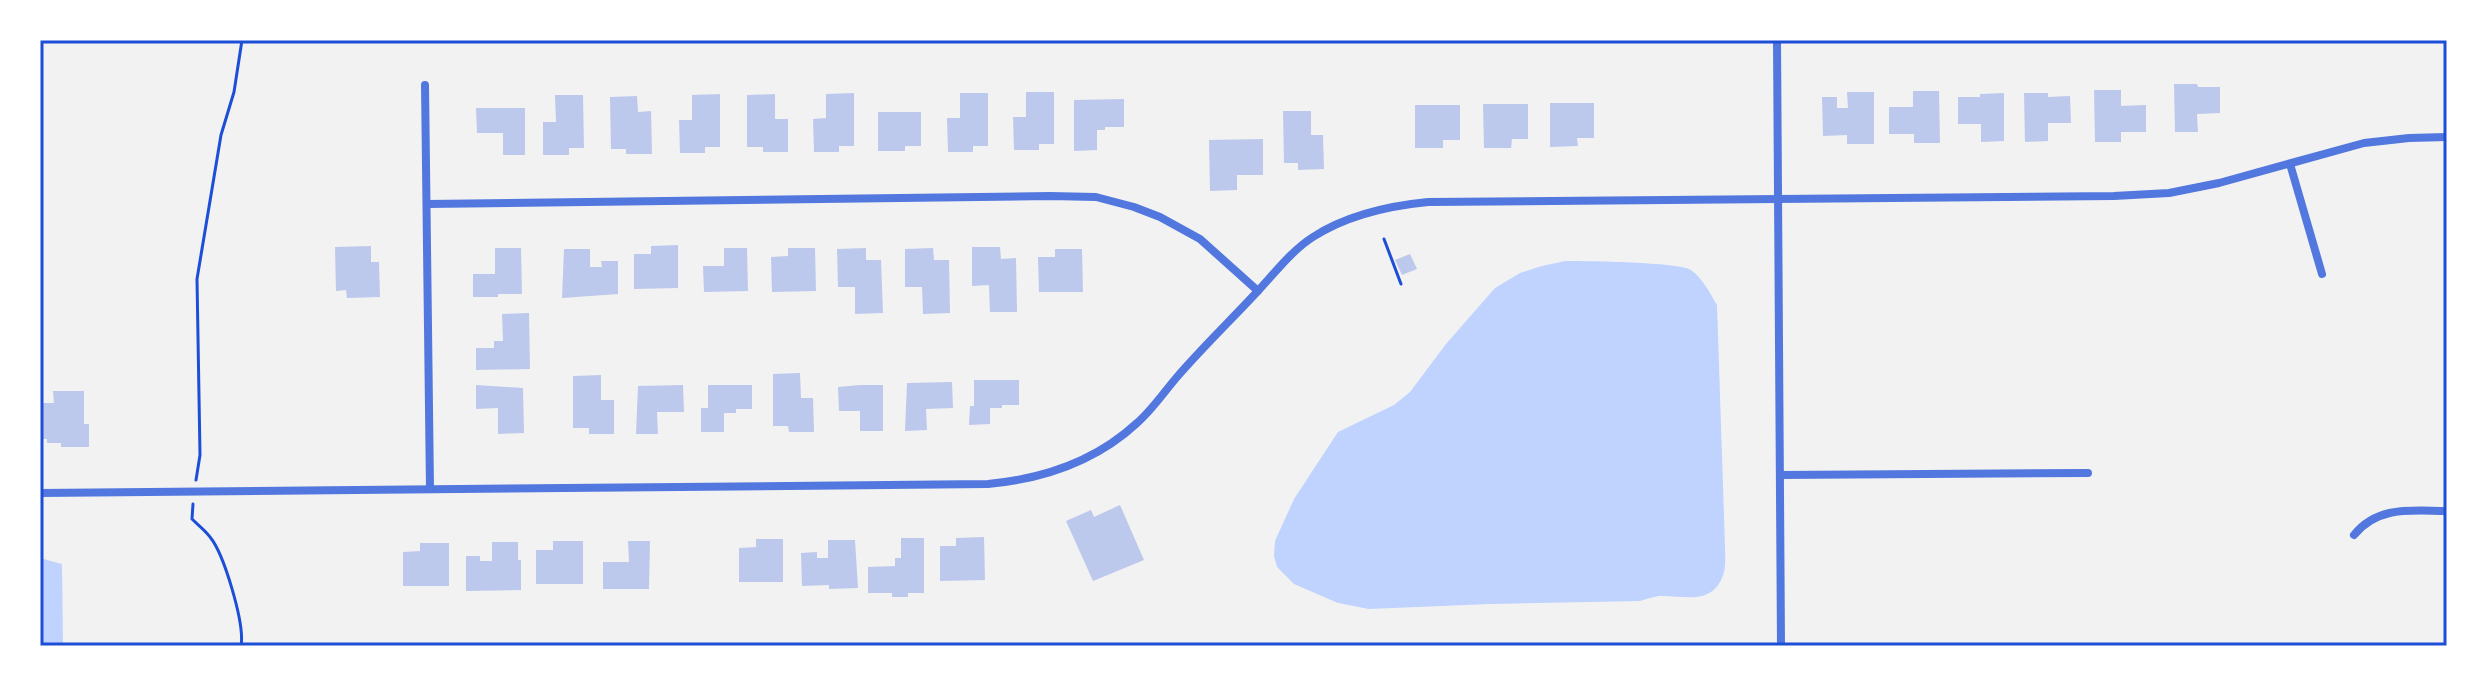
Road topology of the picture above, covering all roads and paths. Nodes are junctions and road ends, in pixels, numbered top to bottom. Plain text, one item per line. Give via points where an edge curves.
1 (242, 40) edge
2 (1777, 40) edge
3 (425, 85) dead end
4 (2447, 137) edge
5 (2290, 164) junction
6 (1778, 199) junction
7 (427, 204) junction
8 (1384, 239) dead end
9 (2322, 274) dead end
10 (1401, 284) dead end
11 (1258, 291) junction
12 (2088, 473) dead end
13 (1780, 475) junction
14 (430, 489) junction
15 (194, 492) junction
16 (40, 493) edge
17 (2447, 511) edge
18 (2354, 535) dead end
19 (241, 646) edge
20 (1781, 646) edge

1 - 15 path via 197,279 200,455
2 - 6 street
3 - 7 street
4 - 5 street via 2364,143
5 - 6 street via 2169,193
5 - 9 street
6 - 11 street via 1390,206 1311,238
6 - 13 street
7 - 11 street via 1096,197 1160,217 1200,239
7 - 14 street
8 - 10 path
11 - 14 street via 1137,424 1085,458 1038,476 988,484
12 - 13 street
13 - 20 street
14 - 15 street
15 - 16 street
15 - 19 path via 192,519 220,556 239,612
17 - 18 street via 2384,514 2365,522

